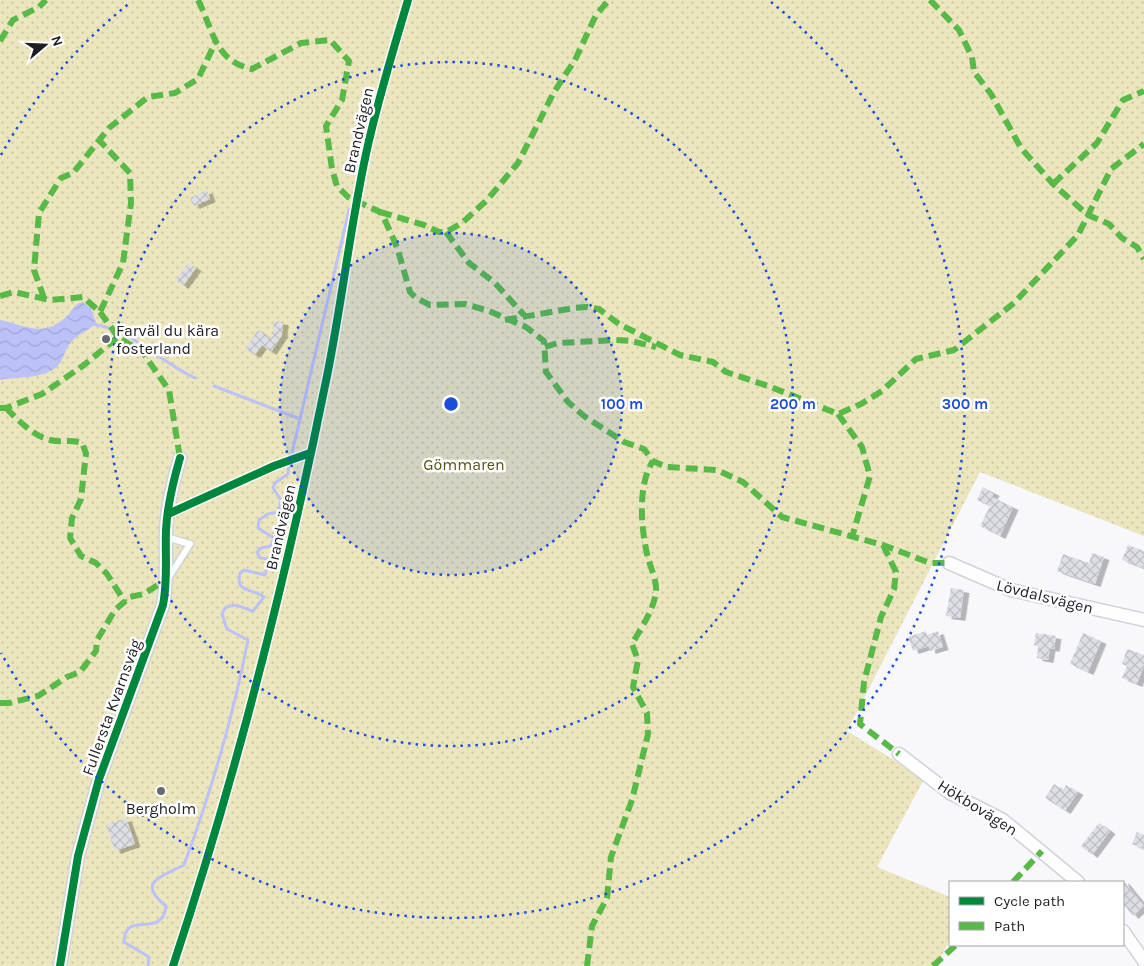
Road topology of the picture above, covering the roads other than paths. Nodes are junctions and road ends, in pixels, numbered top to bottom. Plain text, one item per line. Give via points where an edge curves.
1 (408, 0) edge
2 (180, 458) dead end
3 (166, 537) junction
4 (949, 563) dead end
5 (167, 579) junction
6 (1144, 620) edge
7 (899, 754) dead end
8 (1077, 881) edge
9 (1124, 932) edge
10 (1144, 960) edge
11 (60, 966) edge
12 (173, 966) edge

1 - 12 lane, Brandvägen via 379,95 365,156 327,376 259,675 229,786
2 - 3 street, Fullersta Kvarnsväg via 169,499
3 - 5 street, Fullersta Kvarnsväg
3 - 5 lane via 190,544
4 - 6 street, Lövdalsvägen via 1011,590
5 - 11 street, Fullersta Kvarnsväg via 163,605 99,779 78,856
7 - 8 street, Hökbovägen via 950,793 1003,820
9 - 10 street

